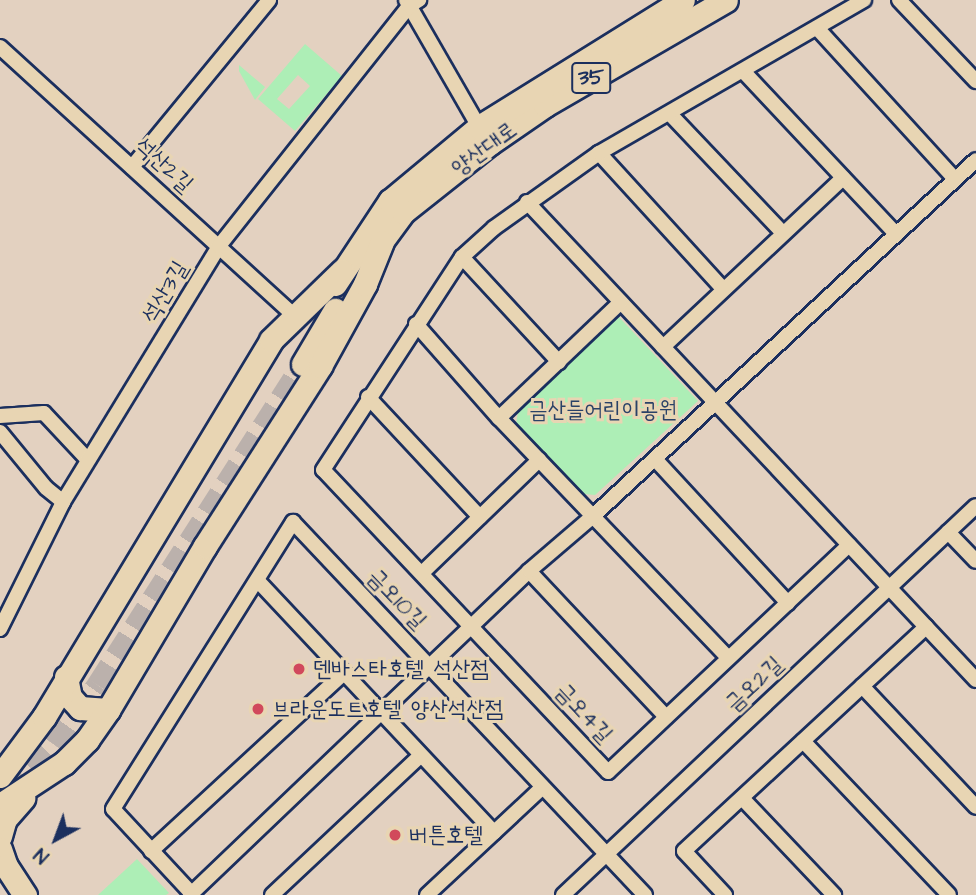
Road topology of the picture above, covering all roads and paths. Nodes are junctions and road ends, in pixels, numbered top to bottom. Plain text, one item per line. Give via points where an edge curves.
1 (269, 0) edge
2 (683, 0) edge
3 (726, 0) edge
4 (864, 0) edge
5 (899, 0) edge
6 (411, 2) edge
7 (817, 28) junction
8 (0, 47) edge
9 (743, 71) junction
10 (976, 81) edge
11 (670, 114) junction
12 (484, 135) junction
13 (599, 153) junction
14 (976, 159) edge
15 (132, 167) junction
16 (843, 178) junction
17 (955, 179) junction
18 (527, 201) junction
19 (783, 233) junction
20 (896, 234) junction
21 (382, 242) junction
22 (219, 246) junction
23 (462, 257) junction
24 (342, 271) junction
25 (723, 289) junction
26 (621, 302) junction
27 (296, 317) junction
28 (416, 324) junction
29 (663, 347) junction
30 (559, 362) junction
31 (368, 397) junction
32 (716, 403) junction
33 (0, 416) edge
34 (499, 418) junction
35 (0, 432) edge
36 (88, 460) junction
37 (539, 460) junction
38 (655, 460) junction
39 (63, 502) junction
40 (976, 506) edge
41 (480, 517) junction
42 (592, 517) junction
43 (948, 532) junction
44 (849, 545) junction
45 (976, 561) edge
46 (529, 571) junction
47 (422, 573) junction
48 (258, 581) junction
49 (889, 588) junction
50 (788, 603) junction
51 (3, 611) edge
52 (471, 626) junction
53 (926, 627) junction
54 (0, 629) edge
55 (729, 659) junction
56 (430, 666) junction
57 (344, 673) junction
58 (66, 677) junction
59 (976, 680) edge
60 (862, 686) junction
61 (108, 710) junction
62 (382, 713) junction
63 (666, 717) junction
64 (803, 741) junction
65 (421, 755) junction
66 (0, 776) edge
67 (38, 783) junction
68 (543, 787) junction
69 (742, 798) junction
70 (0, 805) edge
71 (976, 807) edge
72 (494, 832) junction
73 (0, 836) edge
74 (0, 849) edge
75 (152, 850) junction
76 (607, 854) junction
77 (0, 875) edge
78 (192, 894) edge
79 (22, 895) edge
80 (272, 895) edge
81 (427, 895) edge
82 (563, 895) edge
83 (645, 895) edge
84 (725, 895) edge
85 (834, 895) edge
86 (949, 895) edge

1 - 15 street
2 - 12 main road, 양산대로 / 35
3 - 12 main road, 양산대로 / 35 via 545,105
4 - 7 street, 금오4길
5 - 10 street
6 - 12 street
6 - 22 street, 석산3길
7 - 9 street, 금오4길
7 - 17 street
8 - 15 street, 석산2길
9 - 11 street, 금오4길
9 - 16 street
11 - 13 street, 금오4길
11 - 19 street
12 - 21 main road, 양산대로 / 35 via 403,212
12 - 24 main road, 양산대로 / 35 via 390,201
13 - 18 street, 금오4길
13 - 25 street
14 - 17 street
15 - 22 street, 석산2길
16 - 19 street
16 - 20 street
17 - 20 street
18 - 23 street, 금오4길
18 - 26 street
19 - 25 street
20 - 32 street
21 - 24 main road, 양산대로 / 35 via 297,359
21 - 61 main road via 365,284 320,366
22 - 27 street, 석산2길
22 - 36 street, 석산3길
23 - 28 street, 금오4길
23 - 30 street
24 - 27 main road
25 - 29 street
26 - 29 street
26 - 30 street
27 - 58 main road via 271,340
28 - 31 street, 금오4길
28 - 34 street
29 - 32 street
30 - 34 street
31 - 41 street
31 - 47 street, 금오4길 via 324,470
32 - 38 street
32 - 44 street
33 - 36 street via 44,413
34 - 37 street
35 - 39 street
36 - 39 street, 석산3길
37 - 41 street
37 - 42 street
38 - 42 street
38 - 50 street
39 - 51 street, 석산3길
40 - 43 street, 금오2길
41 - 47 street
42 - 46 street
42 - 55 street
43 - 45 street
43 - 49 street, 금오2길
44 - 49 street
44 - 50 street, 금오4길
46 - 52 street
46 - 63 street
47 - 52 street, 금오4길
48 - 56 street, 금오10길 via 293,522
48 - 57 street
48 - 75 street, 금오10길 via 113,809
49 - 53 street
49 - 76 street, 금오2길
50 - 55 street, 금오4길
51 - 54 street, 석산3길
52 - 56 street
52 - 63 street, 금오4길 via 608,772
53 - 59 street
53 - 60 street
55 - 63 street, 금오4길
56 - 62 street
56 - 68 street, 금오10길
57 - 62 street
57 - 75 street
58 - 61 main road via 70,697 80,708
58 - 66 main road via 44,717
60 - 64 street
60 - 71 street
61 - 67 main road via 87,740
62 - 65 street
62 - 78 street
64 - 69 street
64 - 86 street
65 - 72 street
65 - 80 street
67 - 70 main road
67 - 73 main road via 9,813
68 - 72 street
68 - 76 street, 금오10길
69 - 84 street via 684,851
69 - 85 street
72 - 81 street
74 - 79 main road
75 - 78 street, 금오10길
76 - 82 street, 금오2길
76 - 83 street, 금오10길
77 - 79 main road

